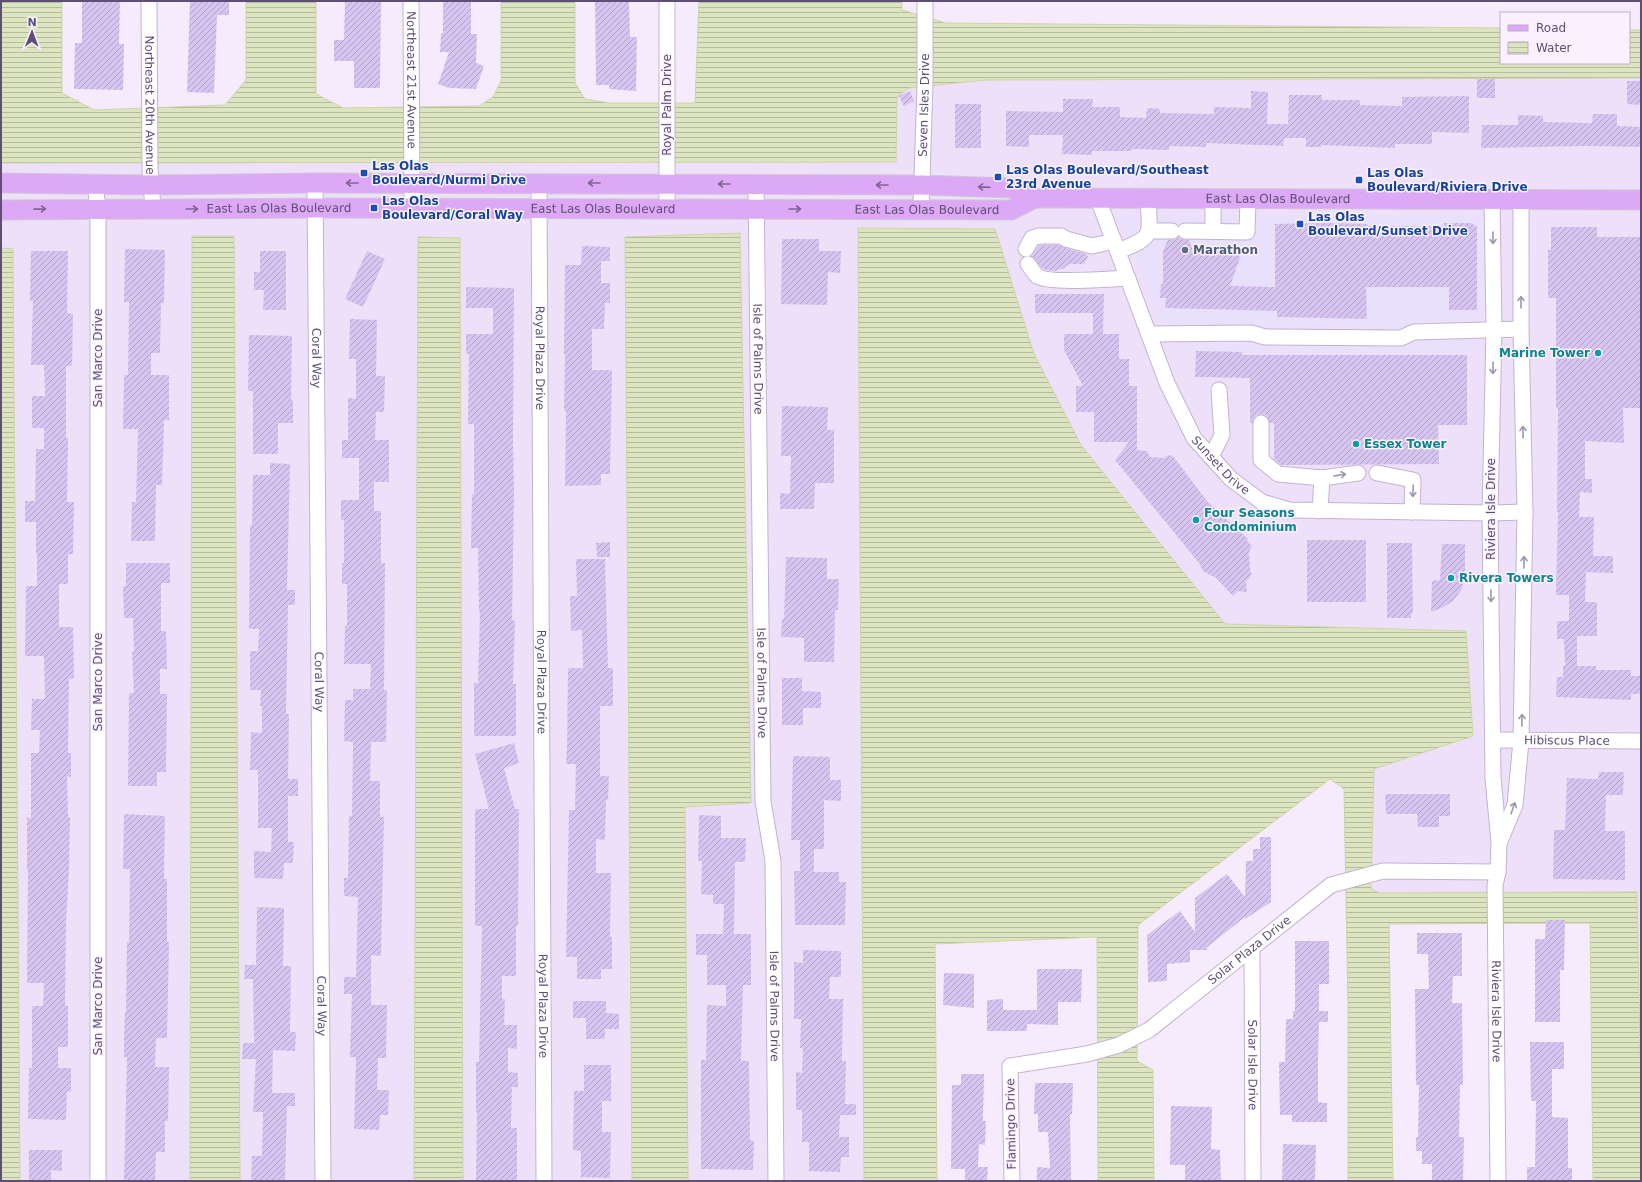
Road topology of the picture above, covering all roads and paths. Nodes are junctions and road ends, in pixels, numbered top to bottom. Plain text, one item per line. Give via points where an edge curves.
1 (149, 1) edge
2 (411, 1) edge
3 (667, 1) edge
4 (925, 1) edge
5 (411, 175) junction
6 (667, 176) junction
7 (151, 177) junction
8 (1, 183) edge
9 (95, 183) junction
10 (316, 183) junction
11 (539, 183) junction
12 (756, 184) junction
13 (921, 185) junction
14 (1035, 198) junction
15 (1098, 199) junction
16 (1148, 199) junction
17 (1213, 199) junction
18 (1492, 199) junction
19 (1521, 199) junction
20 (1248, 200) junction
21 (1641, 200) edge
22 (316, 208) junction
23 (412, 208) junction
24 (538, 208) junction
25 (98, 209) junction
26 (153, 209) junction
27 (667, 209) junction
28 (756, 209) junction
29 (921, 209) junction
30 (1, 210) edge
31 (1148, 231) junction
32 (1213, 232) junction
33 (1116, 246) junction
34 (1128, 278) junction
35 (1494, 330) junction
36 (1521, 330) junction
37 (1149, 334) junction
38 (1219, 390) dead end
39 (1261, 423) dead end
40 (1211, 457) junction
41 (1358, 473) dead end
42 (1378, 473) dead end
43 (1322, 478) junction
44 (1320, 511) junction
45 (1412, 512) junction
46 (1525, 512) junction
47 (1490, 513) junction
48 (1493, 740) junction
49 (1521, 741) junction
50 (1641, 741) edge
51 (1500, 842) junction
52 (1497, 878) junction
53 (1252, 948) junction
54 (1010, 1066) joint
55 (98, 1181) edge
56 (323, 1181) edge
57 (544, 1181) edge
58 (776, 1181) edge
59 (1012, 1181) edge
60 (1253, 1181) edge
61 (1498, 1181) edge

1 - 7 street, Northeast 20th Avenue
2 - 5 street, Northeast 21st Avenue
3 - 6 street, Royal Palm Drive
4 - 13 street, Seven Isles Drive
5 -> 10 main road, East Las Olas Boulevard
5 - 11 main road, East Las Olas Boulevard
5 - 23 street, Northeast 21st Avenue
6 -> 11 main road, East Las Olas Boulevard
12 -> 6 main road, East Las Olas Boulevard
6 - 27 street, Royal Palm Drive
7 - 9 main road, East Las Olas Boulevard
7 - 10 main road, East Las Olas Boulevard
7 - 26 street, Northeast 20th Avenue
8 - 9 main road, East Las Olas Boulevard
9 - 25 street, San Marco Drive
10 - 22 street, Coral Way
11 - 24 street, Royal Plaza Drive
13 -> 12 main road, East Las Olas Boulevard
12 - 28 street, Isle of Palms Drive
14 -> 13 main road, East Las Olas Boulevard via 1011,188
13 - 29 street, Seven Isles Drive
14 - 15 main road, East Las Olas Boulevard
14 - 29 main road, East Las Olas Boulevard via 1011,210
15 - 16 main road, East Las Olas Boulevard
15 - 33 street, Sunset Drive
16 - 17 main road, East Las Olas Boulevard
16 - 31 street
17 - 20 main road, East Las Olas Boulevard
17 - 32 street
18 - 19 main road, East Las Olas Boulevard
18 - 20 main road, East Las Olas Boulevard
18 -> 35 street, Riviera Isle Drive
19 - 21 main road, East Las Olas Boulevard
36 -> 19 street, Riviera Isle Drive
20 - 32 street via 1247,232
22 - 23 main road, East Las Olas Boulevard
26 -> 22 main road, East Las Olas Boulevard
22 - 56 street, Coral Way
23 - 24 main road, East Las Olas Boulevard
24 - 27 main road, East Las Olas Boulevard
24 - 57 street, Royal Plaza Drive
25 - 26 main road, East Las Olas Boulevard
30 -> 25 main road, East Las Olas Boulevard
25 - 55 street, San Marco Drive
27 - 28 main road, East Las Olas Boulevard
28 -> 29 main road, East Las Olas Boulevard
28 - 58 street, Isle of Palms Drive via 763,800 773,861
31 - 32 street
31 - 33 street via 1141,242
33 - 34 street, Sunset Drive
33 - 34 street via 1092,246 1061,236 1039,236 1032,238 1027,257 1037,276 1043,279
34 - 37 street, Sunset Drive
35 - 36 street
35 - 37 street via 1414,332 1401,338 1265,337 1251,333
35 -> 47 street, Riviera Isle Drive
46 -> 36 street, Riviera Isle Drive
37 - 40 street, Sunset Drive via 1166,383 1194,438
38 - 40 street via 1222,434
39 - 43 street via 1261,460 1278,474
40 - 44 street, Sunset Drive via 1231,479 1262,502 1289,510
43 -> 41 street
42 -> 45 street via 1414,480
43 - 44 street
44 - 45 street, Sunset Drive
45 - 47 street, Sunset Drive
46 - 47 street, Sunset Drive
49 -> 46 street, Riviera Isle Drive
47 -> 48 street, Riviera Isle Drive
48 - 49 street, Hibiscus Place
48 - 51 street, Riviera Isle Drive via 1493,778
49 - 50 street, Hibiscus Place
51 -> 49 street, Riviera Isle Drive via 1515,805
51 - 52 street, Riviera Isle Drive
52 - 53 street, Solar Plaza Drive via 1383,871 1331,885
52 - 61 street, Riviera Isle Drive via 1495,934
53 - 54 street, Solar Plaza Drive via 1149,1030 1119,1045 1087,1054
53 - 60 street, Solar Isle Drive
54 - 59 street, Flamingo Drive

